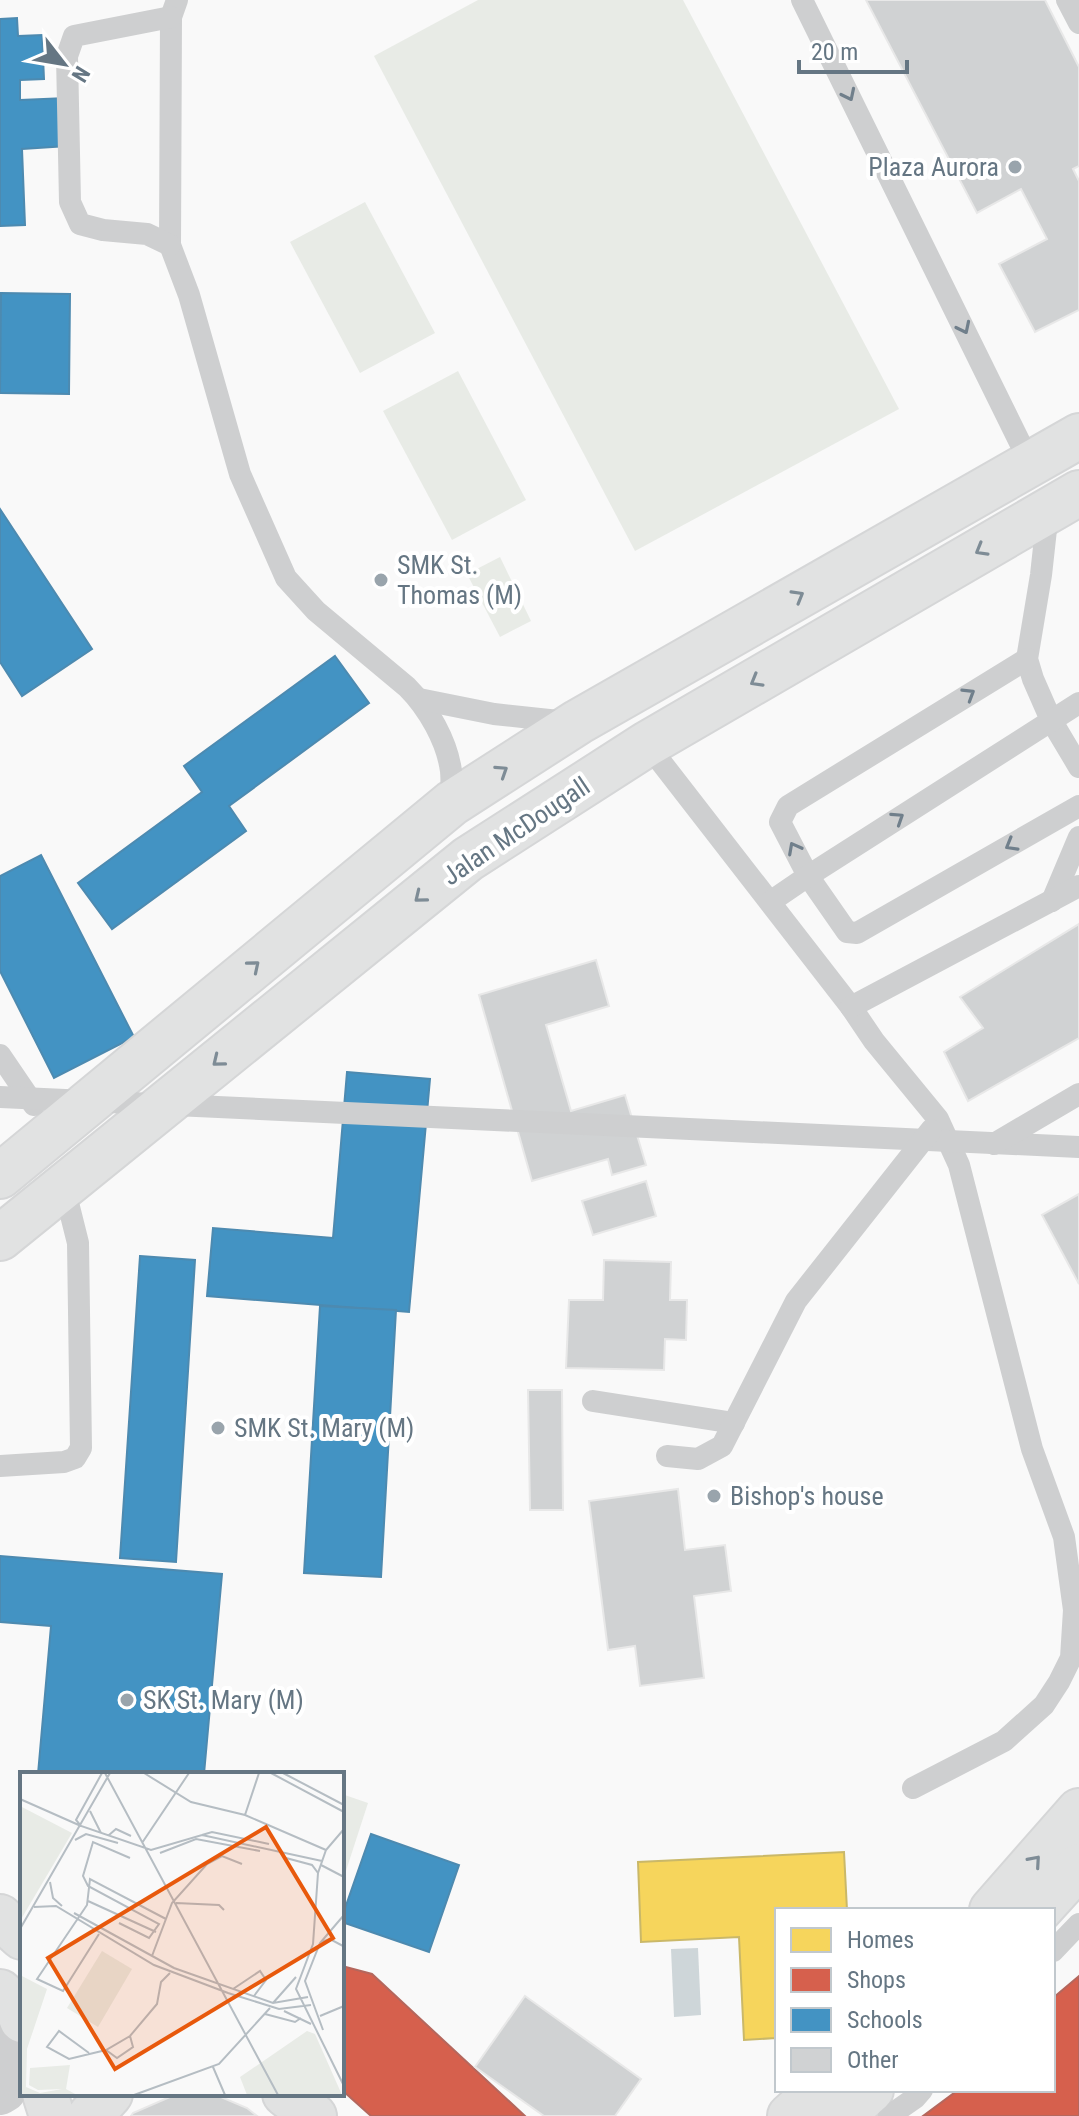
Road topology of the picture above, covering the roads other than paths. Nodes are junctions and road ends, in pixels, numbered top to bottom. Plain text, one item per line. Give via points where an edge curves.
1 (802, 0) edge
2 (1067, 0) edge
3 (174, 9) edge
4 (1079, 23) edge
5 (170, 245) junction
6 (1079, 436) edge
7 (1030, 463) junction
8 (1064, 502) edge
9 (1027, 659) junction
10 (419, 699) junction
11 (1079, 703) edge
12 (1051, 720) junction
13 (578, 722) junction
14 (647, 744) junction
15 (1079, 767) edge
16 (452, 803) junction
17 (1079, 806) edge
18 (1079, 837) edge
19 (808, 876) junction
20 (1079, 886) edge
21 (1052, 901) junction
22 (770, 902) junction
23 (851, 1007) junction
24 (0, 1055) edge
25 (1079, 1094) edge
26 (0, 1097) edge
27 (938, 1119) junction
28 (54, 1131) junction
29 (1079, 1147) edge
30 (959, 1165) junction
31 (0, 1176) edge
32 (64, 1187) junction
33 (0, 1238) edge
34 (593, 1401) dead end
35 (734, 1423) junction
36 (667, 1456) dead end
37 (0, 1466) edge
38 (913, 1788) dead end
39 (1079, 1811) edge
40 (1079, 1866) edge
41 (994, 1908) edge
42 (1041, 1908) edge
43 (0, 1917) edge
44 (1079, 1924) edge
45 (20, 1935) edge
46 (1055, 1949) edge
47 (13, 2007) edge
48 (817, 2092) edge
49 (869, 2092) edge
50 (920, 2092) edge
51 (0, 2094) edge
52 (46, 2096) edge
53 (108, 2096) edge
54 (288, 2096) edge
55 (52, 2116) edge
56 (90, 2116) edge
57 (314, 2116) edge
58 (790, 2116) edge
59 (842, 2116) edge
60 (889, 2116) edge

1 -> 7 lane
2 - 4 lane
3 - 5 lane
3 - 5 lane via 74,36 67,56 70,202 80,224 147,234
5 - 10 lane via 240,474 286,578 316,611
6 - 7 main road, Jalan McDougall
13 -> 7 main road, Jalan McDougall
8 - 9 lane via 1041,575
8 -> 14 main road, Jalan McDougall
9 - 12 lane
19 -> 9 lane via 780,822 788,806
10 - 13 lane via 494,714
10 - 16 lane via 446,753
11 - 12 lane
12 - 15 lane
19 -> 12 lane
16 -> 13 main road, Jalan McDougall
14 - 22 lane
14 -> 32 main road, Jalan McDougall via 468,859
28 -> 16 main road, Jalan McDougall
17 -> 19 lane via 857,933 847,932
18 - 21 lane
19 - 22 lane
20 - 21 lane
21 - 23 lane
22 - 23 lane
23 - 27 lane
24 - 28 lane
25 - 30 lane
26 - 29 lane
27 - 30 lane
27 - 35 lane via 796,1301
28 - 31 main road, Jalan McDougall
30 - 38 lane via 1032,1449 1064,1537 1074,1610 1071,1658 1044,1705 1004,1741
32 - 33 main road, Jalan McDougall
32 - 37 lane via 78,1243 81,1448 64,1462
34 - 35 lane
35 - 36 lane via 722,1446 698,1459
41 -> 39 main road
40 - 42 main road
43 - 45 main road
44 - 46 lane
47 - 51 street via 14,2064
48 - 58 main road
49 - 59 main road
50 - 60 lane
52 - 55 main road
53 - 56 main road
54 - 57 main road

